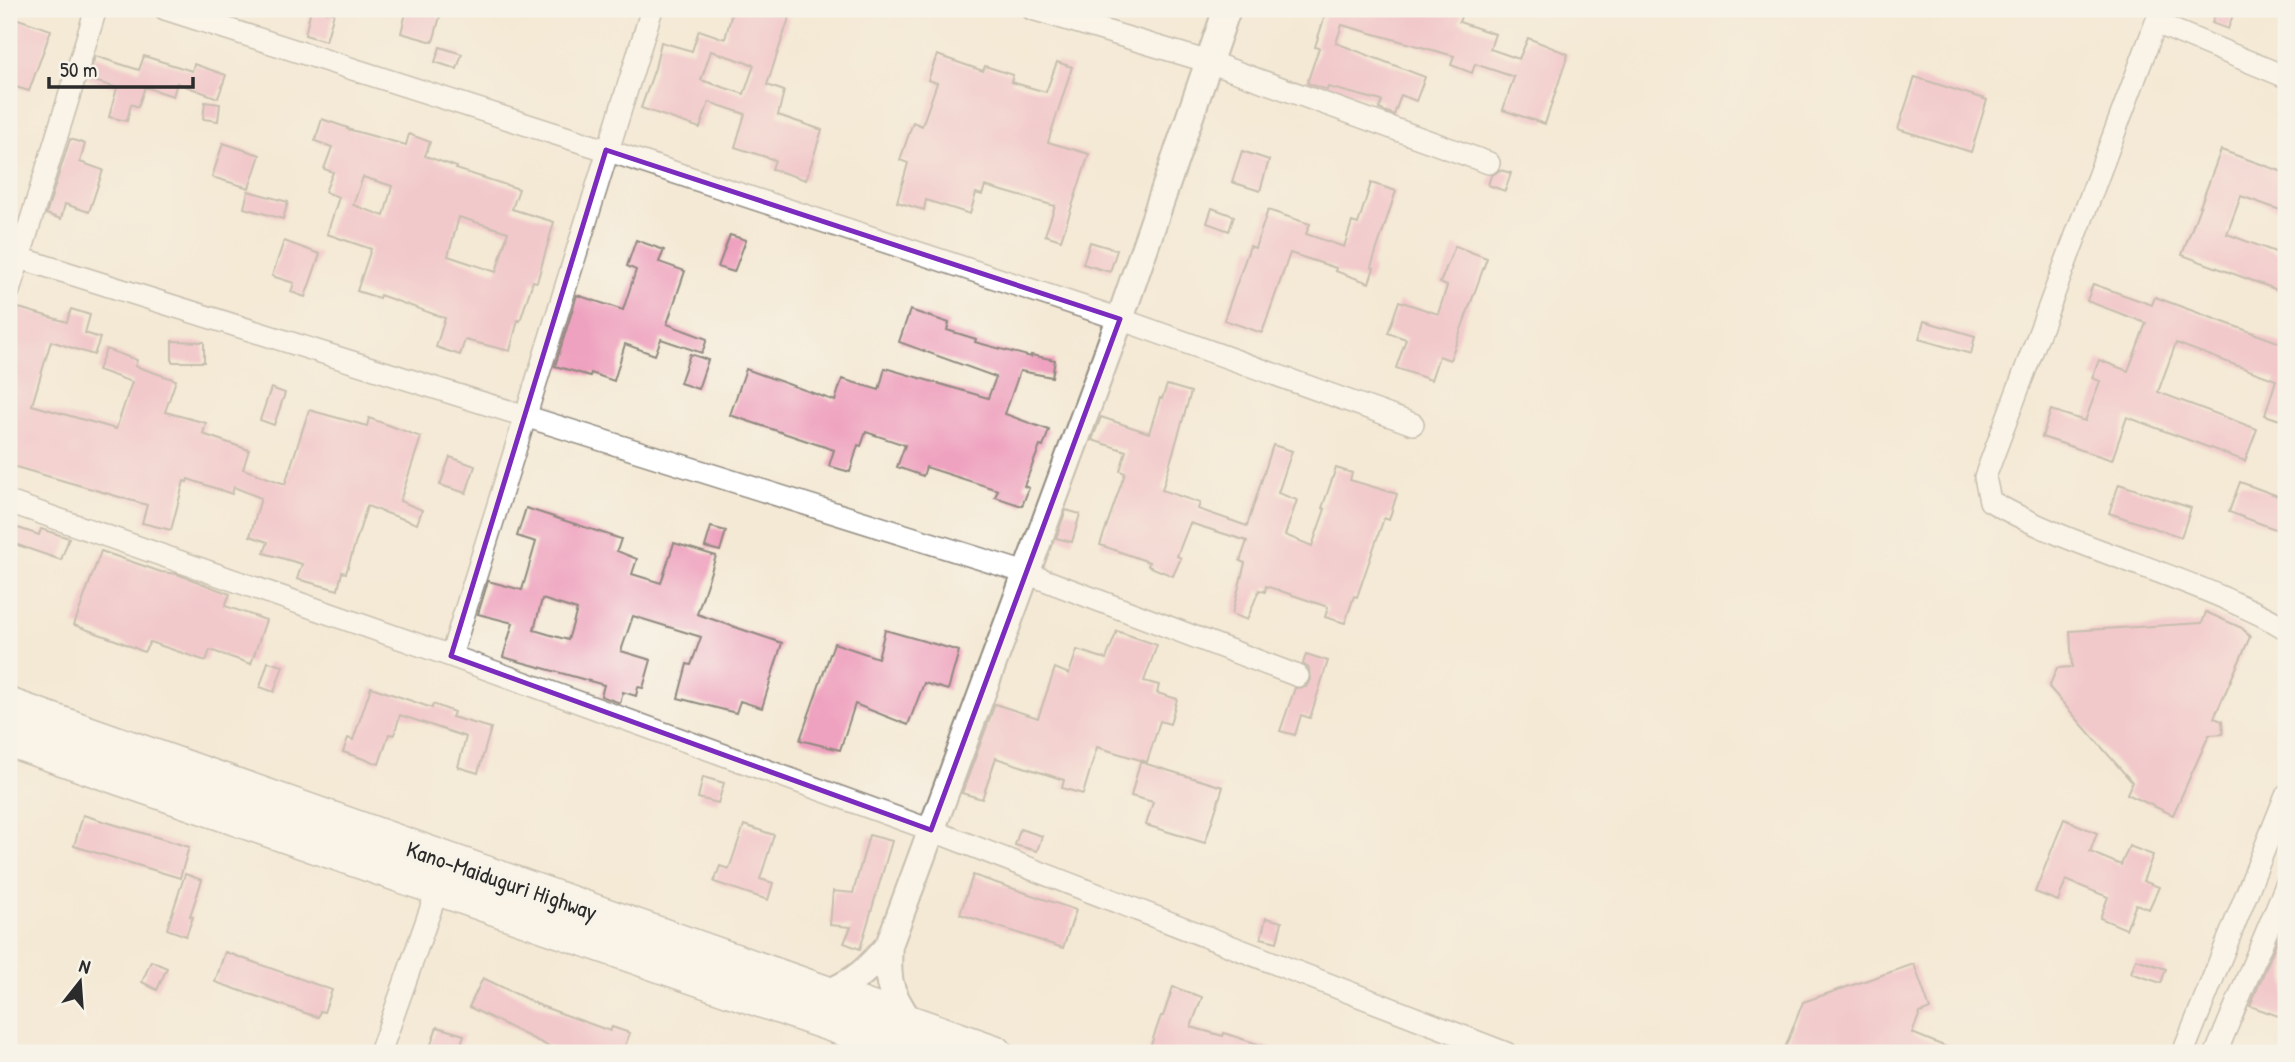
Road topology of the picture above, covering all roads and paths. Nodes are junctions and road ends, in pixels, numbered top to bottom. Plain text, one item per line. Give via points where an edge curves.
1 (96, 9) edge
2 (165, 9) edge
3 (652, 9) edge
4 (1032, 9) edge
5 (1227, 9) edge
6 (2159, 16) edge
7 (1209, 62) junction
8 (2286, 77) edge
9 (606, 150) junction
10 (1489, 163) dead end
11 (20, 258) junction
12 (9, 291) edge
13 (1120, 319) junction
14 (525, 416) junction
15 (1413, 424) dead end
16 (9, 502) edge
17 (1026, 573) junction
18 (2281, 624) edge
19 (451, 656) junction
20 (1298, 676) dead end
21 (9, 706) edge
22 (9, 739) edge
23 (2286, 795) edge
24 (931, 830) junction
25 (443, 874) junction
26 (2286, 886) edge
27 (889, 945) junction
28 (825, 994) junction
29 (913, 1039) edge
30 (380, 1053) edge
31 (995, 1053) edge
32 (1506, 1053) edge
33 (2183, 1053) edge
34 (2216, 1053) edge

1 - 11 street
2 - 9 street
3 - 9 street
4 - 7 street
5 - 7 street
6 - 8 street
6 - 18 street via 1985,477 1990,501 2018,517 2183,580
7 - 10 street
7 - 13 street
9 - 13 street
9 - 14 street
11 - 12 street
11 - 14 street
13 - 15 street
13 - 17 street
14 - 17 street
14 - 19 street
16 - 19 street
17 - 20 street
17 - 24 street
19 - 24 street
21 - 25 highway, Kano-Maiduguri Highway
22 - 25 highway, Kano-Maiduguri Highway
23 - 33 street
24 - 27 street
24 - 32 street
25 - 28 highway, Kano-Maiduguri Highway
25 - 29 highway, Kano-Maiduguri Highway
25 - 30 street
26 - 34 street
27 - 28 street via 849,985
27 - 29 street via 887,974
28 - 29 highway, Kano-Maiduguri Highway
29 - 31 highway, Kano-Maiduguri Highway

